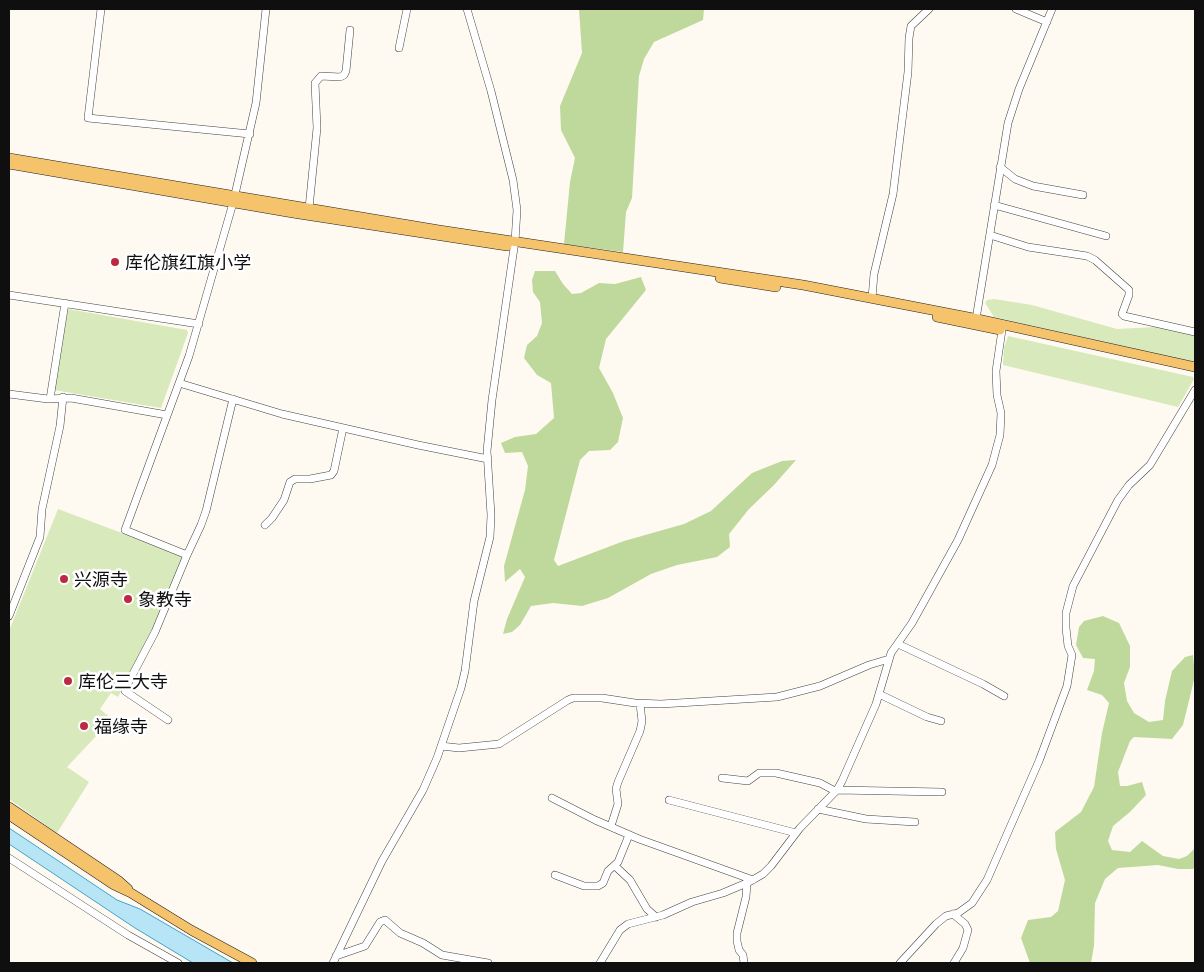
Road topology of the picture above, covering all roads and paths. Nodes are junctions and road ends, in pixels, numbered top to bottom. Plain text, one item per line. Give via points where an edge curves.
1 (102, 9) edge
2 (266, 9) edge
3 (408, 9) edge
4 (467, 9) edge
5 (929, 9) edge
6 (1016, 9) edge
7 (1052, 9) edge
8 (1046, 22) junction
9 (350, 30) dead end
10 (399, 48) dead end
11 (250, 134) junction
12 (9, 158) edge
13 (9, 164) edge
14 (1000, 167) junction
15 (1083, 195) dead end
16 (234, 199) junction
17 (994, 205) junction
18 (310, 208) junction
19 (990, 234) junction
20 (1106, 236) dead end
21 (515, 244) junction
22 (9, 295) edge
23 (872, 298) junction
24 (65, 303) junction
25 (976, 318) junction
26 (199, 324) junction
27 (1002, 330) junction
28 (1195, 332) edge
29 (1195, 367) edge
30 (1195, 373) edge
31 (179, 383) junction
32 (1195, 390) edge
33 (9, 394) edge
34 (63, 397) junction
35 (50, 399) junction
36 (233, 399) junction
37 (167, 415) junction
38 (343, 428) junction
39 (488, 459) junction
40 (266, 526) dead end
41 (187, 555) junction
42 (9, 616) edge
43 (898, 644) junction
44 (889, 659) junction
45 (879, 694) junction
46 (1004, 696) dead end
47 (640, 704) junction
48 (168, 720) dead end
49 (941, 721) dead end
50 (441, 746) junction
51 (722, 778) dead end
52 (836, 791) junction
53 (942, 792) dead end
54 (552, 798) dead end
55 (670, 800) dead end
56 (9, 808) edge
57 (818, 809) junction
58 (9, 815) edge
59 (916, 822) dead end
60 (611, 826) junction
61 (796, 833) junction
62 (629, 835) junction
63 (9, 858) edge
64 (614, 866) junction
65 (555, 875) dead end
66 (750, 882) junction
67 (132, 893) junction
68 (953, 914) junction
69 (656, 917) junction
70 (334, 960) edge
71 (178, 963) edge
72 (252, 963) edge
73 (488, 963) edge
74 (600, 963) edge
75 (744, 963) edge
76 (900, 963) edge
77 (954, 963) edge

1 - 11 street via 88,118
2 - 11 street
3 - 10 street
4 - 21 street via 513,180 517,210
5 - 23 street via 911,26 893,194 874,274
6 - 8 street
7 - 8 street
8 - 14 street via 1012,109
9 - 18 street via 344,76 321,76 315,83 317,128
11 - 16 street
12 - 16 main road
13 - 16 main road
14 - 15 street via 1033,186
14 - 17 street
16 - 18 main road
16 - 21 main road
16 - 26 street
17 - 19 street
17 - 20 street
18 - 21 main road
19 - 25 street
19 - 28 street via 1028,247 1087,256 1129,290 1124,316
21 - 23 main road via 758,278
21 - 27 main road via 803,291
21 - 39 street via 492,400
22 - 24 street
23 - 25 main road
24 - 26 street
24 - 35 street
25 - 29 main road
26 - 31 street
27 - 30 main road
27 - 43 street via 996,371 1000,435 992,465 958,540
31 - 36 street
31 - 37 street
32 - 68 street via 1150,465 1118,500 1073,586 1066,614 1071,663 1056,718 987,880 972,903
33 - 35 street
34 - 35 street
34 - 37 street
34 - 42 street via 42,509 40,537
36 - 38 street
36 - 41 street via 206,511
37 - 41 street via 125,530
38 - 39 street
38 - 40 street via 334,471 290,482 284,500
39 - 50 street via 492,515 490,537 474,601 465,671
41 - 48 street via 154,632 125,688
43 - 44 street
43 - 46 street
44 - 45 street
44 - 47 street via 820,686 777,697
45 - 49 street
45 - 52 street
47 - 50 street via 602,698 573,698 499,744 459,748
47 - 60 street via 640,730 616,788 618,804
50 - 70 street via 423,790 382,861
51 - 52 street via 748,781 759,773 776,773 820,783
52 - 53 street
52 - 57 street
54 - 60 street
55 - 61 street
56 - 67 main road
57 - 59 street via 866,818
57 - 61 street
58 - 67 main road via 114,885
60 - 62 street
61 - 66 street via 771,866
62 - 64 street
62 - 66 street
63 - 71 street via 128,935
64 - 65 street via 598,886 584,886
64 - 69 street via 630,880
66 - 69 street
66 - 75 street via 737,933
67 - 72 main road
68 - 76 street via 936,924
68 - 77 street via 968,930
69 - 74 street via 628,924 620,930
70 - 73 street via 365,946 380,922 385,920 400,933 442,956

